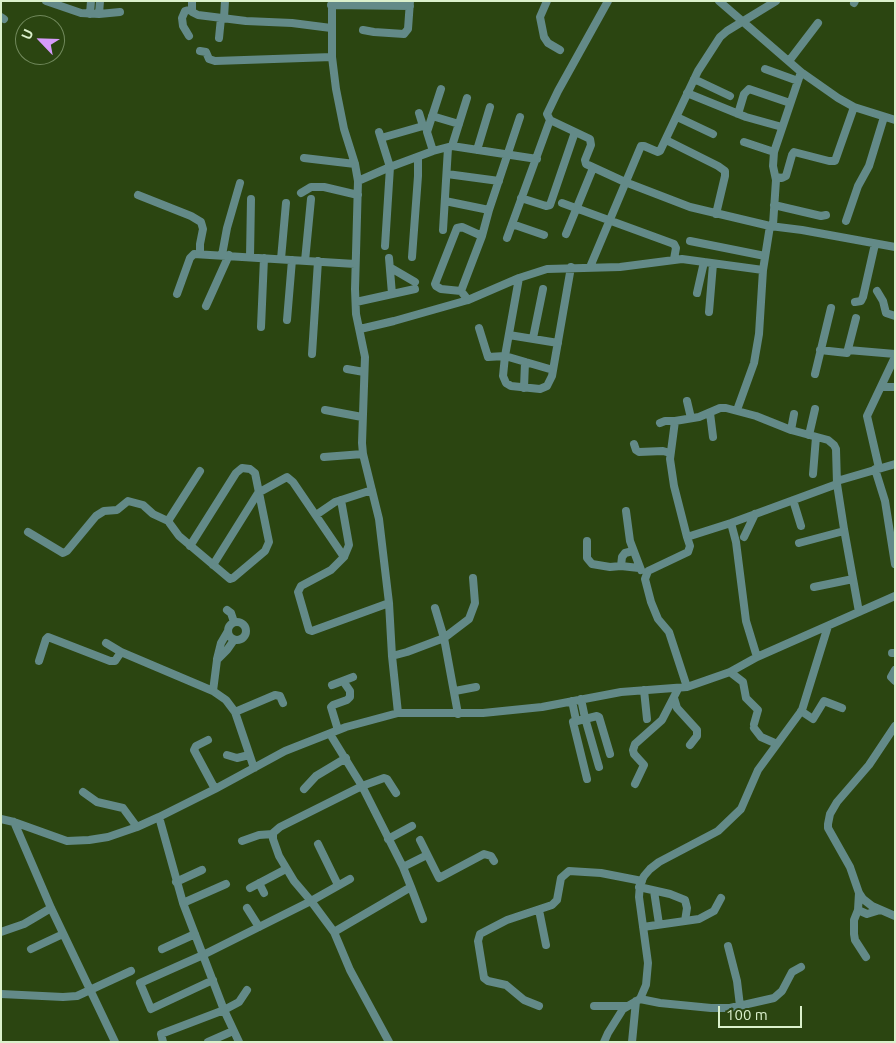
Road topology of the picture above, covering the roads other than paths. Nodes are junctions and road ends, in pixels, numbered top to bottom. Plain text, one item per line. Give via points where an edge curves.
1 (91, 1) edge
2 (100, 1) edge
3 (226, 1) edge
4 (547, 1) edge
5 (608, 1) edge
6 (718, 1) edge
7 (776, 1) edge
8 (50, 2) edge
9 (332, 3) edge
10 (410, 4) edge
11 (192, 5) edge
12 (120, 12) dead end
13 (90, 14) junction
14 (99, 14) junction
15 (222, 18) junction
16 (742, 22) junction
17 (818, 23) dead end
18 (331, 28) junction
19 (362, 30) dead end
20 (189, 36) dead end
21 (220, 38) dead end
22 (560, 50) dead end
23 (200, 51) dead end
24 (332, 56) junction
25 (789, 60) junction
26 (765, 69) dead end
27 (801, 72) junction
28 (694, 80) junction
29 (798, 82) junction
30 (441, 89) dead end
31 (688, 94) junction
32 (730, 96) dead end
33 (467, 98) dead end
34 (790, 103) junction
35 (854, 107) junction
36 (490, 108) dead end
37 (419, 113) dead end
38 (738, 114) junction
39 (432, 116) junction
40 (520, 117) dead end
41 (677, 117) junction
42 (884, 117) junction
43 (550, 120) junction
44 (895, 120) edge
45 (459, 124) junction
46 (782, 127) junction
47 (425, 128) junction
48 (575, 132) junction
49 (713, 134) dead end
50 (666, 140) junction
51 (744, 142) dead end
52 (450, 147) junction
53 (477, 150) junction
54 (432, 151) junction
55 (774, 152) junction
56 (509, 154) junction
57 (418, 157) junction
58 (304, 158) dead end
59 (537, 159) junction
60 (355, 164) junction
61 (390, 167) junction
62 (593, 168) junction
63 (447, 174) junction
64 (776, 176) junction
65 (358, 181) junction
66 (498, 181) junction
67 (240, 182) dead end
68 (626, 182) junction
69 (301, 193) dead end
70 (138, 194) dead end
71 (358, 195) junction
72 (521, 198) junction
73 (251, 199) dead end
74 (311, 199) dead end
75 (445, 201) junction
76 (286, 203) dead end
77 (562, 203) dead end
78 (774, 205) junction
79 (576, 208) junction
80 (489, 210) junction
81 (716, 214) junction
82 (826, 215) dead end
83 (609, 221) junction
84 (846, 221) dead end
85 (512, 224) junction
86 (771, 226) junction
87 (443, 230) dead end
88 (566, 234) dead end
89 (544, 235) dead end
90 (482, 236) junction
91 (507, 238) dead end
92 (690, 241) dead end
93 (875, 244) junction
94 (385, 246) dead end
95 (894, 246) edge
96 (200, 254) junction
97 (225, 255) junction
98 (765, 256) junction
99 (250, 257) junction
100 (412, 257) dead end
101 (264, 258) junction
102 (389, 258) dead end
103 (280, 259) junction
104 (674, 259) junction
105 (292, 260) junction
106 (304, 261) junction
107 (318, 262) junction
108 (704, 262) junction
109 (355, 264) junction
110 (713, 264) junction
111 (571, 267) junction
112 (590, 267) junction
113 (390, 268) junction
114 (763, 270) junction
115 (519, 278) junction
116 (856, 285) dead end
117 (865, 286) junction
118 (542, 289) dead end
119 (461, 291) junction
120 (878, 291) dead end
121 (697, 293) dead end
122 (176, 294) dead end
123 (392, 294) junction
124 (468, 300) junction
125 (356, 302) junction
126 (855, 302) dead end
127 (206, 306) dead end
128 (831, 308) dead end
129 (709, 312) dead end
130 (895, 316) edge
131 (856, 318) dead end
132 (287, 320) dead end
133 (261, 327) dead end
134 (479, 328) dead end
135 (360, 329) junction
136 (509, 335) junction
137 (533, 338) junction
138 (558, 343) junction
139 (820, 350) junction
140 (848, 350) junction
141 (312, 354) dead end
142 (895, 355) edge
143 (504, 356) junction
144 (525, 362) junction
145 (347, 369) dead end
146 (553, 370) junction
147 (364, 372) junction
148 (816, 374) dead end
149 (881, 387) junction
150 (895, 387) edge
151 (524, 388) junction
152 (687, 401) dead end
153 (815, 409) dead end
154 (325, 410) dead end
155 (738, 410) junction
156 (710, 413) junction
157 (794, 414) dead end
158 (362, 417) junction
159 (691, 418) junction
160 (675, 421) junction
161 (660, 423) dead end
162 (791, 430) junction
163 (813, 436) junction
164 (713, 437) dead end
165 (634, 444) dead end
166 (670, 453) junction
167 (363, 454) junction
168 (324, 456) dead end
169 (895, 464) edge
170 (877, 469) junction
171 (200, 471) dead end
172 (813, 474) dead end
173 (837, 482) junction
174 (372, 490) junction
175 (258, 493) junction
176 (341, 500) junction
177 (793, 500) junction
178 (626, 511) dead end
179 (755, 514) junction
180 (316, 515) junction
181 (168, 522) junction
182 (731, 523) junction
183 (801, 526) dead end
184 (844, 531) junction
185 (28, 532) dead end
186 (686, 536) junction
187 (744, 537) dead end
188 (588, 541) dead end
189 (799, 543) dead end
190 (190, 546) junction
191 (577, 550) dead end
192 (633, 551) junction
193 (587, 553) junction
194 (344, 557) junction
195 (895, 564) edge
196 (213, 565) junction
197 (621, 566) junction
198 (639, 568) junction
199 (473, 578) dead end
200 (645, 579) junction
201 (853, 579) junction
202 (814, 587) dead end
203 (895, 596) edge
204 (389, 602) junction
205 (435, 608) dead end
206 (227, 610) dead end
207 (859, 612) junction
208 (234, 622) junction
209 (828, 626) junction
210 (228, 631) junction
211 (444, 638) junction
212 (234, 640) junction
213 (106, 643) dead end
214 (121, 652) junction
215 (392, 656) junction
216 (757, 658) junction
217 (217, 660) junction
218 (39, 661) dead end
219 (895, 670) edge
220 (730, 672) junction
221 (352, 677) dead end
222 (343, 681) junction
223 (895, 682) edge
224 (332, 685) dead end
225 (687, 687) junction
226 (476, 688) dead end
227 (678, 689) junction
228 (644, 690) junction
229 (213, 691) junction
230 (454, 691) junction
231 (674, 698) junction
232 (581, 699) junction
233 (572, 701) junction
234 (283, 703) dead end
235 (842, 708) dead end
236 (801, 711) junction
237 (234, 712) junction
238 (398, 713) junction
239 (458, 714) junction
240 (585, 718) junction
241 (646, 719) dead end
242 (576, 720) junction
243 (894, 728) edge
244 (334, 732) junction
245 (208, 740) dead end
246 (776, 744) junction
247 (690, 745) dead end
248 (610, 754) dead end
249 (227, 755) dead end
250 (249, 755) junction
251 (346, 758) junction
252 (599, 767) dead end
253 (254, 768) junction
254 (587, 779) dead end
255 (635, 784) dead end
256 (362, 786) junction
257 (215, 789) junction
258 (304, 789) dead end
259 (83, 792) dead end
260 (396, 793) dead end
261 (159, 817) junction
262 (1, 819) edge
263 (14, 822) junction
264 (412, 826) dead end
265 (138, 827) junction
266 (273, 834) junction
267 (388, 839) junction
268 (420, 840) dead end
269 (242, 841) dead end
270 (318, 844) dead end
271 (427, 855) junction
272 (494, 861) dead end
273 (403, 868) junction
274 (286, 869) junction
275 (202, 870) dead end
276 (350, 879) dead end
277 (176, 882) junction
278 (259, 883) junction
279 (226, 884) dead end
280 (641, 884) junction
281 (338, 885) junction
282 (411, 887) junction
283 (250, 888) dead end
284 (654, 891) junction
285 (264, 893) dead end
286 (858, 893) junction
287 (721, 898) dead end
288 (311, 901) junction
289 (183, 903) junction
290 (51, 908) junction
291 (247, 908) dead end
292 (540, 910) junction
293 (858, 910) junction
294 (880, 910) junction
295 (895, 916) edge
296 (423, 919) dead end
297 (685, 921) junction
298 (659, 924) junction
299 (259, 927) junction
300 (643, 927) junction
301 (1, 932) edge
302 (334, 932) junction
303 (63, 934) junction
304 (195, 934) junction
305 (546, 945) dead end
306 (728, 946) dead end
307 (31, 949) dead end
308 (162, 949) dead end
309 (203, 955) junction
310 (866, 957) dead end
311 (801, 967) dead end
312 (131, 971) dead end
313 (212, 980) junction
314 (91, 990) junction
315 (247, 990) dead end
316 (1, 994) edge
317 (638, 1000) junction
318 (539, 1006) dead end
319 (594, 1006) dead end
320 (627, 1006) junction
321 (740, 1006) junction
322 (224, 1010) junction
323 (233, 1030) junction
324 (116, 1042) edge
325 (163, 1042) edge
326 (208, 1042) edge
327 (238, 1042) edge
328 (389, 1042) edge
329 (604, 1042) edge
330 (632, 1042) edge

1 - 13 street
2 - 14 street
3 - 15 street
4 - 22 street via 540,17 544,37
5 - 43 street via 558,90 547,114
6 - 16 street
7 - 16 street
8 - 13 street
9 - 10 street
9 - 18 street
10 - 19 street via 408,29 404,34
11 - 15 street via 195,14
11 - 20 street via 182,18
12 - 14 street
13 - 14 street
15 - 18 street
15 - 21 street
16 - 25 street
16 - 28 street via 720,37
17 - 25 street
18 - 24 street
23 - 24 street via 215,61
24 - 60 street via 344,129
25 - 27 street
26 - 29 street
27 - 29 street
27 - 35 street
28 - 31 street
28 - 32 street
29 - 34 street
30 - 39 street
31 - 38 street
31 - 41 street
33 - 45 street
34 - 38 street via 749,89
34 - 46 street
35 - 42 street
35 - 64 street via 835,161 794,152 786,176
36 - 53 street
37 - 47 street
38 - 46 street
39 - 45 street
39 - 47 street
40 - 56 street
41 - 49 street
41 - 50 street
42 - 44 street
42 - 84 street via 869,166
43 - 48 street
43 - 59 street
45 - 52 street
46 - 55 street
47 - 54 street
47 - 61 street via 380,135
48 - 62 street via 591,140 584,161
48 - 72 street via 550,205
50 - 68 street via 659,152 641,146
50 - 81 street via 725,171
51 - 55 street
52 - 53 street
52 - 54 street
52 - 63 street
53 - 56 street
54 - 57 street
55 - 64 street
56 - 59 street
56 - 66 street
57 - 61 street
57 - 100 street
58 - 60 street
59 - 72 street
60 - 65 street
61 - 65 street
61 - 94 street
62 - 68 street
62 - 79 street
63 - 66 street
63 - 75 street
64 - 78 street
65 - 71 street
66 - 80 street
67 - 97 street via 227,228
68 - 81 street
68 - 83 street
69 - 71 street via 311,187 324,187
70 - 96 street via 201,222
71 - 109 street
72 - 85 street
73 - 99 street
74 - 106 street
75 - 80 street
75 - 87 street
76 - 103 street
77 - 79 street
78 - 82 street
78 - 86 street
79 - 83 street
79 - 88 street
80 - 90 street
81 - 86 street
83 - 104 street via 674,244
83 - 112 street
85 - 89 street
85 - 91 street
86 - 93 street
86 - 98 street
90 - 119 street
90 - 119 street via 457,228 436,286
92 - 98 street
93 - 95 street
93 - 117 street
96 - 97 street
96 - 122 street via 191,256
97 - 99 street
97 - 127 street
98 - 114 street
99 - 101 street
101 - 103 street
101 - 133 street
102 - 113 street
103 - 105 street
104 - 108 street
104 - 112 street
105 - 106 street
105 - 132 street
106 - 107 street
107 - 109 street
107 - 141 street
108 - 110 street
108 - 121 street
109 - 125 street
110 - 114 street
110 - 129 street
111 - 112 street
111 - 115 street via 547,269
111 - 138 street
113 - 123 street
113 - 123 street via 415,286
114 - 155 street via 760,334
115 - 124 street
115 - 136 street
116 - 117 street
117 - 126 street via 862,299
118 - 137 street
119 - 124 street
120 - 130 street via 886,313
123 - 125 street
124 - 135 street
125 - 135 street
128 - 139 street
131 - 140 street
134 - 143 street via 488,357
135 - 147 street
136 - 137 street
136 - 143 street
137 - 138 street
138 - 146 street
139 - 140 street via 846,354
139 - 148 street
140 - 142 street
142 - 149 street
143 - 144 street
143 - 151 street via 504,380 511,386
144 - 146 street
144 - 151 street
145 - 147 street
146 - 151 street via 545,388
147 - 158 street
149 - 150 street
149 - 170 street via 867,416
152 - 159 street
153 - 163 street
154 - 158 street
155 - 156 street via 720,408
155 - 162 street
156 - 159 street
156 - 164 street
157 - 162 street
158 - 167 street
159 - 160 street
160 - 161 street
160 - 166 street
162 - 163 street
163 - 172 street
163 - 173 street via 834,445
165 - 166 street via 639,452
166 - 186 street
167 - 168 street
167 - 174 street
169 - 170 street
170 - 173 street
170 - 195 street
171 - 181 street
173 - 177 street
173 - 184 street
174 - 176 street
174 - 204 street via 379,518
175 - 180 street via 281,479 289,478
175 - 190 street via 253,471 238,469
175 - 196 street
175 - 196 street via 269,538 267,548 232,578
176 - 180 street
176 - 194 street via 349,545
177 - 179 street
177 - 183 street
178 - 192 street
179 - 182 street
179 - 187 street
180 - 194 street
181 - 185 street via 143,505 128,501 117,510 104,511 96,516 63,553
181 - 190 street
182 - 186 street
182 - 216 street via 746,621
184 - 189 street
184 - 201 street
186 - 200 street via 690,546 688,552 651,569
188 - 193 street
190 - 196 street
191 - 193 street
192 - 197 street via 624,553
192 - 198 street
193 - 197 street via 592,564 610,568
194 - 204 street via 331,570 300,586 298,592 308,630
197 - 198 street
198 - 200 street
199 - 211 street via 473,611 464,624
200 - 225 street via 651,602 668,632
201 - 202 street
201 - 207 street
203 - 207 street
204 - 215 street
205 - 211 street
206 - 208 street
207 - 209 street
208 - 210 street
208 - 212 street via 245,626 246,632 240,640
209 - 216 street
209 - 236 street
210 - 212 street
210 - 217 street
211 - 215 street
211 - 230 street
212 - 217 street
213 - 214 street
214 - 218 street via 116,661 110,661 48,637
214 - 229 street
215 - 238 street
216 - 220 street
217 - 229 street
219 - 223 street via 891,676
220 - 225 street
220 - 246 street via 743,682 746,698 758,710 754,726 761,737
221 - 222 street
222 - 224 street
222 - 244 street via 350,697 331,707
225 - 227 street
226 - 230 street
227 - 228 street
227 - 231 street
228 - 232 street
228 - 241 street
229 - 237 street via 226,700
230 - 239 street
231 - 247 street via 677,708 697,730 697,736
231 - 255 street via 662,720 635,744 634,754 644,764
232 - 233 street
232 - 240 street
233 - 239 street via 542,707
233 - 242 street
234 - 237 street via 280,696 275,695
235 - 236 street via 824,701 811,719
236 - 246 street
237 - 250 street
238 - 239 street
238 - 244 street
240 - 242 street
240 - 248 street via 599,717
240 - 252 street
242 - 254 street via 572,724
243 - 286 street via 869,765 837,802 828,819 828,828 850,867
244 - 251 street
244 - 253 street via 285,751
245 - 257 street via 194,750
246 - 280 street via 758,770 735,816 718,831 659,862 650,869
249 - 250 street via 237,758
250 - 253 street
251 - 256 street
251 - 258 street via 316,776
253 - 257 street
256 - 260 street via 385,778
256 - 266 street via 280,827
256 - 267 street
257 - 261 street
259 - 265 street via 97,802 123,808
261 - 265 street
261 - 277 street
262 - 263 street
263 - 265 street via 74,842 108,837
263 - 290 street
264 - 267 street
266 - 269 street
266 - 274 street
267 - 273 street
268 - 271 street
270 - 281 street
271 - 272 street via 440,878 484,854
271 - 273 street
273 - 282 street
274 - 278 street
274 - 288 street
275 - 277 street
276 - 281 street
277 - 289 street
278 - 283 street
278 - 285 street
279 - 289 street
280 - 284 street
280 - 292 street via 601,873 569,871 561,878 555,903
280 - 300 street via 638,897
281 - 288 street
282 - 296 street
282 - 302 street
284 - 297 street via 685,900
284 - 298 street
286 - 293 street
286 - 294 street
287 - 297 street via 714,911 699,919
288 - 299 street
288 - 302 street
289 - 304 street
290 - 301 street via 24,924
290 - 303 street
291 - 299 street
292 - 305 street
292 - 318 street via 484,931 478,941 484,978 506,985 524,1000
293 - 294 street via 867,914
293 - 310 street via 854,934
294 - 295 street
297 - 298 street
298 - 300 street
299 - 309 street
300 - 317 street via 648,972 644,991
302 - 328 street via 350,970
303 - 307 street
303 - 314 street
304 - 308 street
304 - 309 street
306 - 321 street
309 - 313 street
309 - 313 street via 140,983 150,1009
311 - 321 street via 792,972 782,991 774,998
312 - 314 street
313 - 322 street
314 - 316 street via 63,997
314 - 324 street
315 - 322 street via 239,1002
317 - 320 street
317 - 321 street via 711,1008
317 - 330 street
319 - 320 street
320 - 329 street
322 - 323 street
322 - 325 street via 160,1034
323 - 326 street
323 - 327 street

